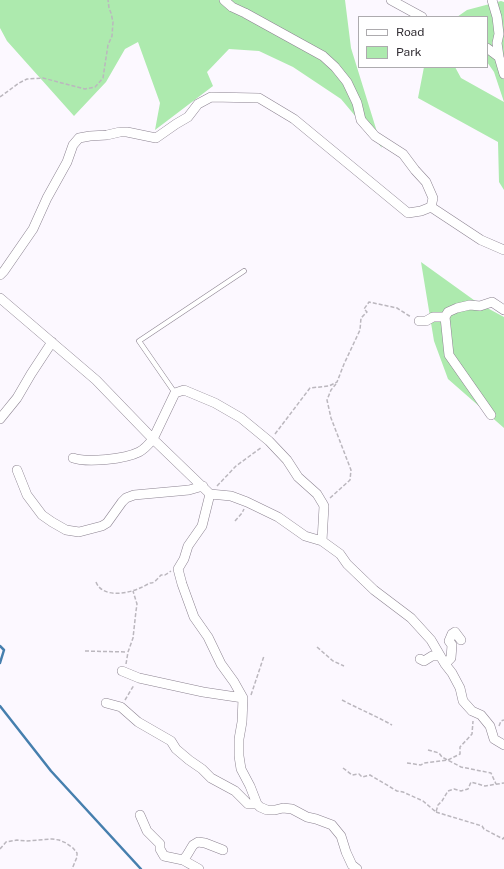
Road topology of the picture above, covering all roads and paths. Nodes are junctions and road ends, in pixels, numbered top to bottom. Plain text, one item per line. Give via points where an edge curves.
1 (108, 0) edge
2 (224, 0) edge
3 (391, 0) edge
4 (492, 0) edge
5 (420, 16) edge
6 (488, 49) edge
7 (499, 58) junction
8 (504, 74) edge
9 (0, 97) edge
10 (431, 207) junction
11 (504, 250) edge
12 (244, 271) dead end
13 (0, 275) edge
14 (0, 298) edge
15 (504, 310) edge
16 (445, 317) junction
17 (419, 321) joint
18 (52, 342) junction
19 (337, 382) junction
20 (175, 393) junction
21 (491, 415) dead end
22 (0, 419) edge
23 (153, 439) junction
24 (270, 442) junction
25 (73, 458) dead end
26 (16, 470) dead end
27 (203, 486) junction
28 (210, 494) junction
29 (247, 502) junction
30 (323, 504) junction
31 (235, 521) dead end
32 (322, 541) junction
33 (178, 571) junction
34 (96, 582) dead end
35 (133, 591) junction
36 (461, 640) dead end
37 (317, 647) dead end
38 (85, 651) dead end
39 (128, 652) junction
40 (264, 656) dead end
41 (420, 659) dead end
42 (442, 660) junction
43 (344, 666) dead end
44 (122, 671) joint
45 (139, 678) junction
46 (243, 698) junction
47 (342, 700) dead end
48 (106, 703) dead end
49 (121, 707) junction
50 (472, 711) junction
51 (392, 725) dead end
52 (504, 745) edge
53 (428, 750) dead end
54 (448, 760) junction
55 (407, 763) dead end
56 (343, 768) dead end
57 (504, 783) edge
58 (496, 784) junction
59 (257, 804) junction
60 (436, 812) junction
61 (140, 815) dead end
62 (504, 837) edge
63 (0, 849) edge
64 (223, 850) dead end
65 (184, 860) junction
66 (72, 869) edge
67 (199, 869) edge
68 (357, 869) edge

1 - 9 path via 113,22 112,36 108,45 104,78 95,87 85,89 43,78 27,79
2 - 10 street via 232,7 323,56 335,67 347,82 357,103 361,120 375,136 403,154 426,182 432,198
3 - 5 street
4 - 7 street via 497,17
6 - 7 street
7 - 8 street
10 - 11 street via 481,240
10 - 13 street via 408,213 294,119 259,98 211,97 198,104 188,117 156,138 120,132 79,138 73,145 33,229
12 - 20 lane via 139,340
14 - 18 street
15 - 16 street via 492,302 457,308 448,312
16 - 17 street
16 - 21 street via 449,355
17 - 19 path via 397,308 369,302 364,309 367,312 361,318 360,330
18 - 22 street via 17,398
18 - 23 street via 96,380
19 - 24 path via 329,386 310,388
19 - 30 path via 327,400 331,418 351,470 350,480
20 - 23 street
20 - 24 street via 184,390 215,403 242,418
23 - 25 street via 139,452 124,457 93,461
23 - 27 street
24 - 28 path via 236,466
24 - 30 street
26 - 27 street via 27,495 42,515 66,530 79,532 107,523 122,502 134,495 189,490
27 - 28 street
28 - 29 street via 231,496
28 - 33 street via 202,526 188,546
29 - 31 path
29 - 32 street via 278,517 305,536
30 - 32 street
32 - 42 street via 340,554 374,590 412,618 431,640
33 - 35 path via 172,570 161,575 155,582
33 - 46 street via 194,617
34 - 35 path via 98,587 112,593
35 - 39 path via 137,604 133,638
36 - 42 street via 456,632 452,634 449,641 452,645 451,658
37 - 43 path via 333,662
38 - 39 path
39 - 44 path via 126,665
40 - 46 path via 250,700
41 - 42 street via 424,661 432,656
42 - 50 street via 452,673 464,701
44 - 45 street
45 - 46 street
45 - 49 path
46 - 59 street via 239,756 241,769
47 - 51 path
48 - 49 street
49 - 59 street via 138,722 170,741 211,778 235,791 248,804
50 - 52 street via 481,715 490,726 494,739
50 - 54 path via 472,734 460,747 460,754
53 - 54 path via 439,753
54 - 55 path via 421,765
54 - 58 path via 461,767 491,773
56 - 60 path via 352,775 359,774 362,777 370,774 398,792 423,801
57 - 58 path
58 - 60 path via 485,786 471,782 468,789 448,791
59 - 68 street via 267,810 292,808 307,817 332,825 341,836 352,865
60 - 62 path via 482,826 484,830 503,839
61 - 65 street via 146,831 160,844 164,856
63 - 66 path via 6,842 17,840 59,840 66,842 77,853
64 - 65 street via 198,842 193,845
65 - 67 street

